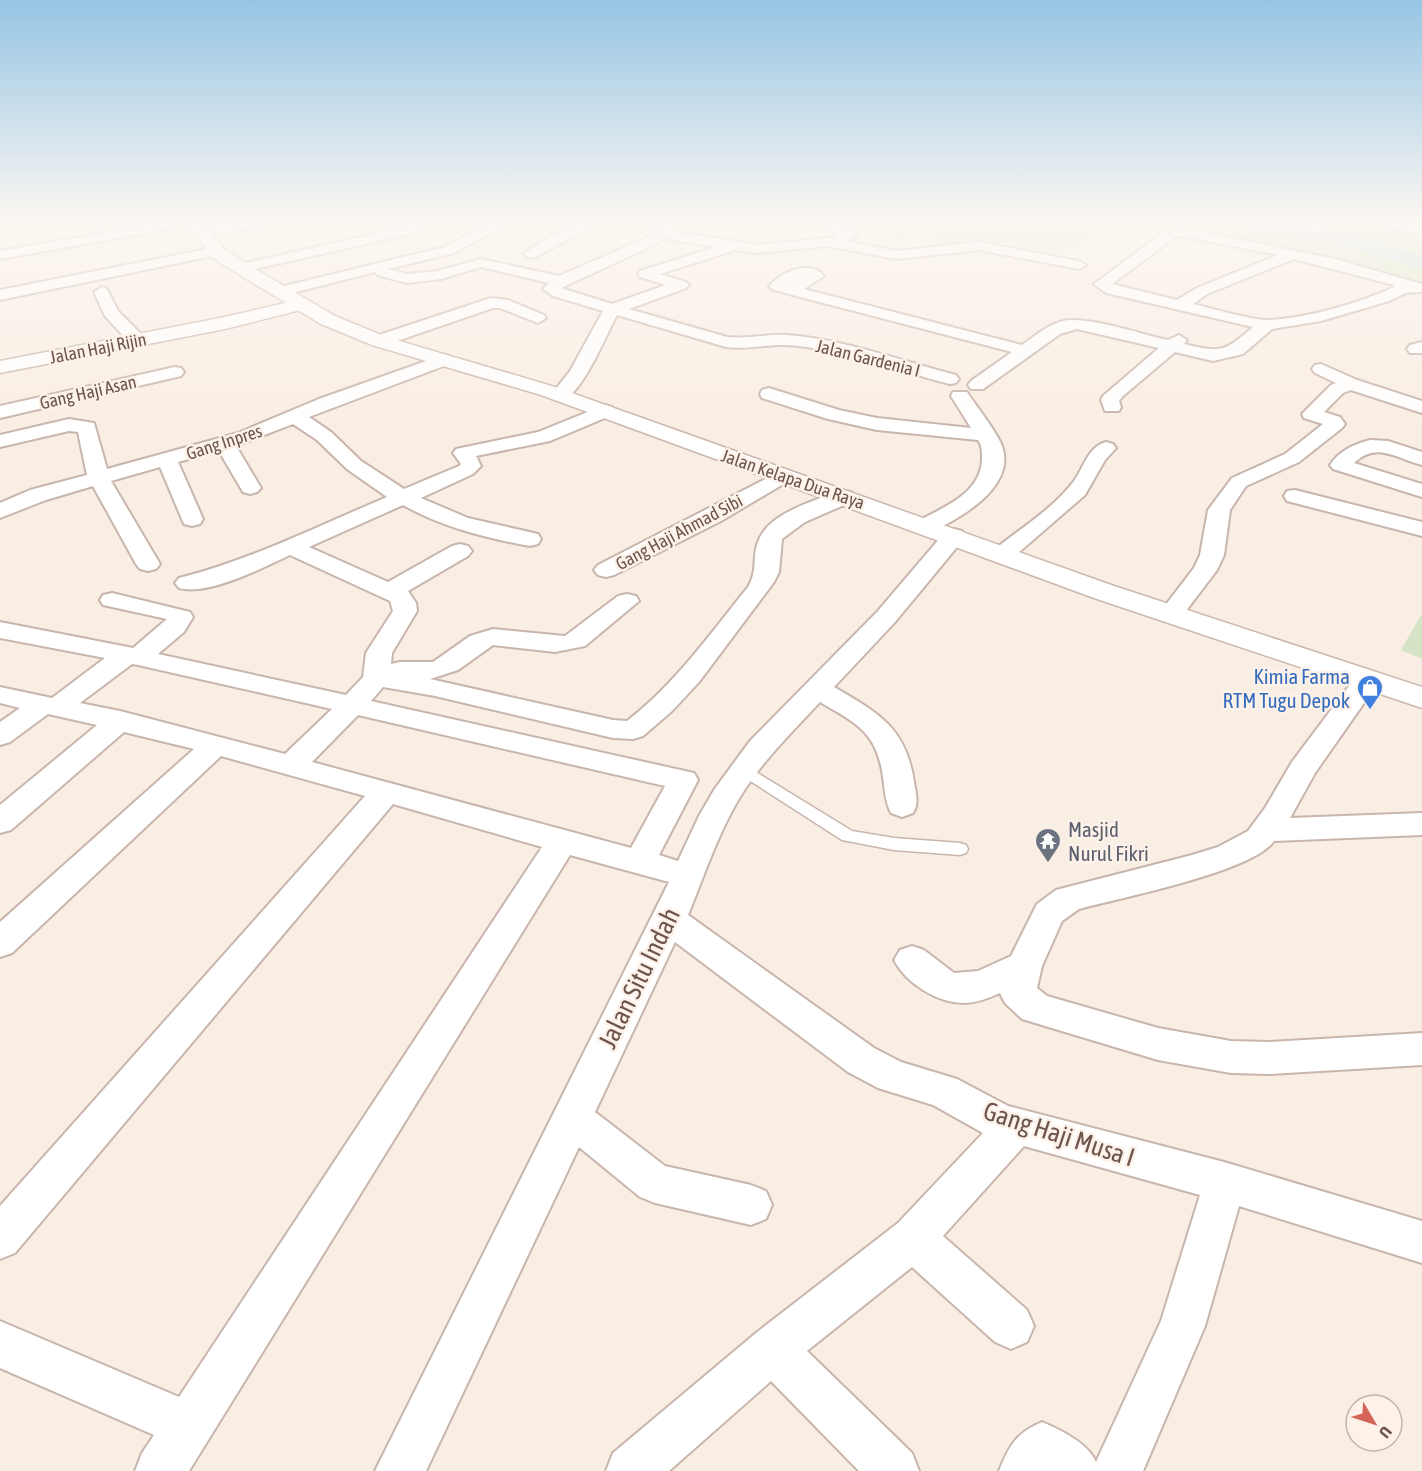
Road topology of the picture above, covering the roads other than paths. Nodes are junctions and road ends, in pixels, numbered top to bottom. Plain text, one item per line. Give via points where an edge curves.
1 (27, 290) edge
2 (287, 290) edge
3 (553, 290) edge
4 (669, 290) edge
5 (790, 290) dead end
6 (1113, 290) edge
7 (1205, 290) edge
8 (1405, 290) edge
9 (281, 291) joint
10 (102, 292) dead end
11 (0, 295) edge
12 (302, 304) junction
13 (1180, 305) junction
14 (612, 309) junction
15 (538, 318) dead end
16 (1078, 320) junction
17 (1268, 325) junction
18 (137, 340) junction
19 (378, 341) junction
20 (1174, 343) junction
21 (1019, 349) junction
22 (442, 360) junction
23 (0, 367) edge
24 (1321, 369) dead end
25 (175, 372) dead end
26 (1351, 384) junction
27 (958, 386) junction
28 (769, 394) dead end
29 (560, 395) junction
30 (1112, 407) dead end
31 (1422, 407) edge
32 (605, 411) junction
33 (0, 412) edge
34 (294, 416) junction
35 (986, 435) junction
36 (0, 441) edge
37 (225, 444) junction
38 (1106, 448) dead end
39 (1422, 459) edge
40 (168, 460) junction
41 (98, 477) junction
42 (813, 486) junction
43 (250, 488) dead end
44 (1422, 491) edge
45 (1295, 496) dead end
46 (404, 497) junction
47 (0, 510) edge
48 (192, 519) dead end
49 (1422, 529) edge
50 (940, 531) junction
51 (530, 539) dead end
52 (291, 547) junction
53 (460, 551) dead end
54 (1003, 554) junction
55 (148, 564) dead end
56 (606, 570) dead end
57 (187, 583) dead end
58 (389, 592) junction
59 (112, 600) dead end
60 (627, 601) dead end
61 (1170, 615) junction
62 (0, 630) edge
63 (132, 656) junction
64 (377, 673) junction
65 (1367, 680) junction
66 (818, 689) junction
67 (0, 695) edge
68 (1422, 698) edge
69 (50, 705) junction
70 (352, 706) junction
71 (120, 720) junction
72 (0, 736) edge
73 (216, 745) junction
74 (291, 765) junction
75 (743, 769) junction
76 (386, 792) junction
77 (902, 806) dead end
78 (0, 822) edge
79 (1422, 824) edge
80 (1267, 830) junction
81 (562, 842) junction
82 (960, 849) dead end
83 (639, 862) junction
84 (688, 875) junction
85 (669, 919) junction
86 (0, 943) edge
87 (912, 960) dead end
88 (1024, 966) junction
89 (1422, 1049) edge
90 (572, 1118) junction
91 (1016, 1126) junction
92 (1224, 1182) junction
93 (751, 1205) dead end
94 (0, 1238) edge
95 (913, 1238) junction
96 (1422, 1242) edge
97 (1011, 1326) dead end
98 (0, 1344) edge
99 (772, 1349) junction
100 (189, 1426) junction
101 (160, 1471) edge
102 (400, 1471) edge
103 (631, 1471) edge
104 (894, 1471) edge
105 (1024, 1471) edge
106 (1075, 1471) edge
107 (1118, 1471) edge

1 - 11 street
2 - 9 street
3 - 14 street, Jalan Gardenia I
4 - 14 street
5 - 21 street
6 - 13 street
7 - 13 street
8 - 17 street via 1321,316
9 - 12 main road, Jalan Kelapa Dua Raya
10 - 18 street via 111,313
12 - 18 main road, Jalan Haji Rijin
12 - 19 main road, Jalan Kelapa Dua Raya via 328,320
13 - 17 street
14 - 27 street, Jalan Gardenia I via 735,344 785,340 808,350
14 - 29 street via 578,373
15 - 19 street via 502,303 491,303
16 - 20 street
16 - 21 street
16 - 21 street via 1049,317
17 - 20 street via 1237,350 1224,355 1213,356
18 - 23 main road, Jalan Haji Rijin
19 - 22 main road, Jalan Kelapa Dua Raya
20 - 30 street via 1112,397
21 - 27 street
22 - 29 main road, Jalan Kelapa Dua Raya
22 - 34 street, Gang Inpres
24 - 26 street
25 - 33 street, Gang Haji Asan
26 - 31 street
26 - 61 street via 1336,389 1311,414 1333,422 1332,427 1292,458 1239,482 1219,510 1212,555 1205,570
27 - 35 street
28 - 35 street via 878,424
29 - 32 main road, Jalan Kelapa Dua Raya
32 - 42 main road, Jalan Kelapa Dua Raya
32 - 46 street via 543,437 464,453 471,466
34 - 37 street, Gang Inpres
34 - 46 street via 321,433 352,464
35 - 50 street via 993,453 985,486
36 - 41 street via 63,426 87,427
37 - 40 street, Gang Inpres
37 - 43 street
38 - 54 street via 1096,456 1080,488
39 - 44 street via 1371,444 1353,452 1340,465
40 - 41 street, Gang Inpres
40 - 48 street
41 - 47 street, Gang Inpres
41 - 55 street
42 - 50 main road, Jalan Kelapa Dua Raya
42 - 56 street, Gang Haji Ahmad Sibi via 713,516
42 - 64 street via 792,521 772,536 767,550 768,569 758,589 705,659 633,730 613,729
45 - 49 street
46 - 51 street via 469,526
46 - 52 street
50 - 54 main road, Jalan Kelapa Dua Raya
50 - 66 street, Jalan Situ Indah via 885,618
52 - 57 street via 224,574
52 - 58 street
53 - 58 street
54 - 61 main road, Jalan Kelapa Dua Raya
58 - 64 street via 399,596 405,611 379,653
59 - 63 street via 181,617 175,627
60 - 64 street via 567,644 542,645 494,637 477,643 437,669
61 - 65 main road, Jalan Kelapa Dua Raya
62 - 63 street
63 - 69 street
63 - 70 street
64 - 70 street
65 - 68 main road, Jalan Kelapa Dua Raya
65 - 80 street via 1302,769
66 - 75 street, Jalan Situ Indah
66 - 77 street via 885,737 894,755
67 - 69 street
69 - 71 street
69 - 72 street
70 - 74 street
70 - 83 street via 683,780
71 - 73 street
71 - 78 street
73 - 74 street
73 - 86 street
74 - 76 street
75 - 82 lane via 848,836
75 - 84 street, Jalan Situ Indah via 714,816
76 - 81 street
76 - 94 street
79 - 80 street
80 - 88 street via 1259,839 1229,855 1068,899 1049,913
81 - 83 street
81 - 100 street
83 - 84 street
84 - 85 street, Jalan Situ Indah
85 - 90 street, Jalan Situ Indah
85 - 91 street, Gang Haji Musa I via 861,1060 892,1076 943,1091
87 - 88 street via 942,983 961,989 985,985
88 - 89 street via 1018,993 1035,1008 1158,1044 1231,1057 1269,1058
90 - 93 street via 655,1183
90 - 102 street, Jalan Situ Indah
91 - 92 street, Gang Haji Musa I
91 - 95 street
92 - 96 street, Gang Haji Musa I
92 - 107 street via 1182,1326
95 - 97 street
95 - 99 street
98 - 100 street
99 - 103 street
99 - 104 street
100 - 101 street
105 - 106 street via 1042,1447

